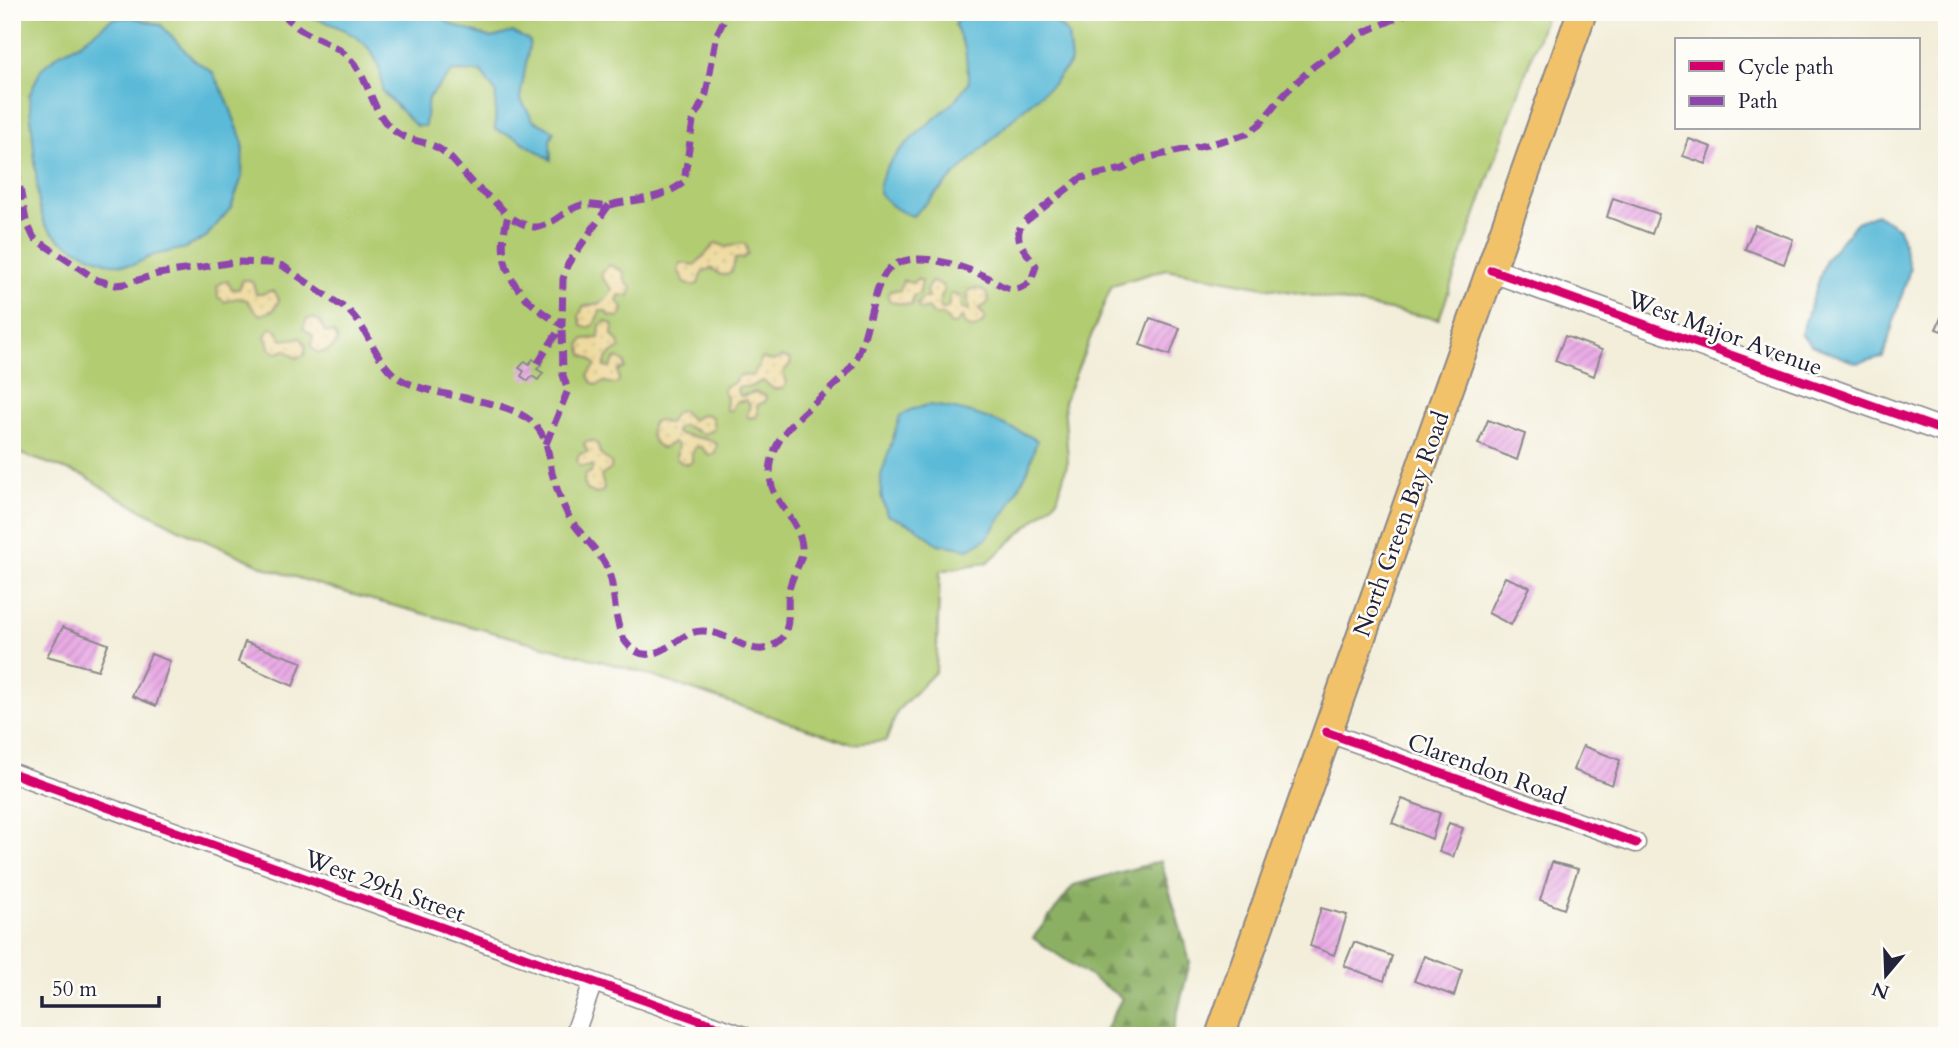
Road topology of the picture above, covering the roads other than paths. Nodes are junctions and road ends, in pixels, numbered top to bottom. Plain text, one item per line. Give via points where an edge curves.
1 (1582, 12) edge
2 (1491, 270) junction
3 (1947, 432) edge
4 (1326, 732) junction
5 (12, 773) edge
6 (1636, 842) dead end
7 (593, 982) junction
8 (574, 1036) edge
9 (744, 1036) edge
10 (1220, 1036) edge

1 - 2 main road, North Green Bay Road
2 - 3 street, West Major Avenue
2 - 4 main road, North Green Bay Road
4 - 6 street, Clarendon Road
4 - 10 main road, North Green Bay Road
5 - 7 street, West 29th Street
7 - 8 street
7 - 9 street, West 29th Street

